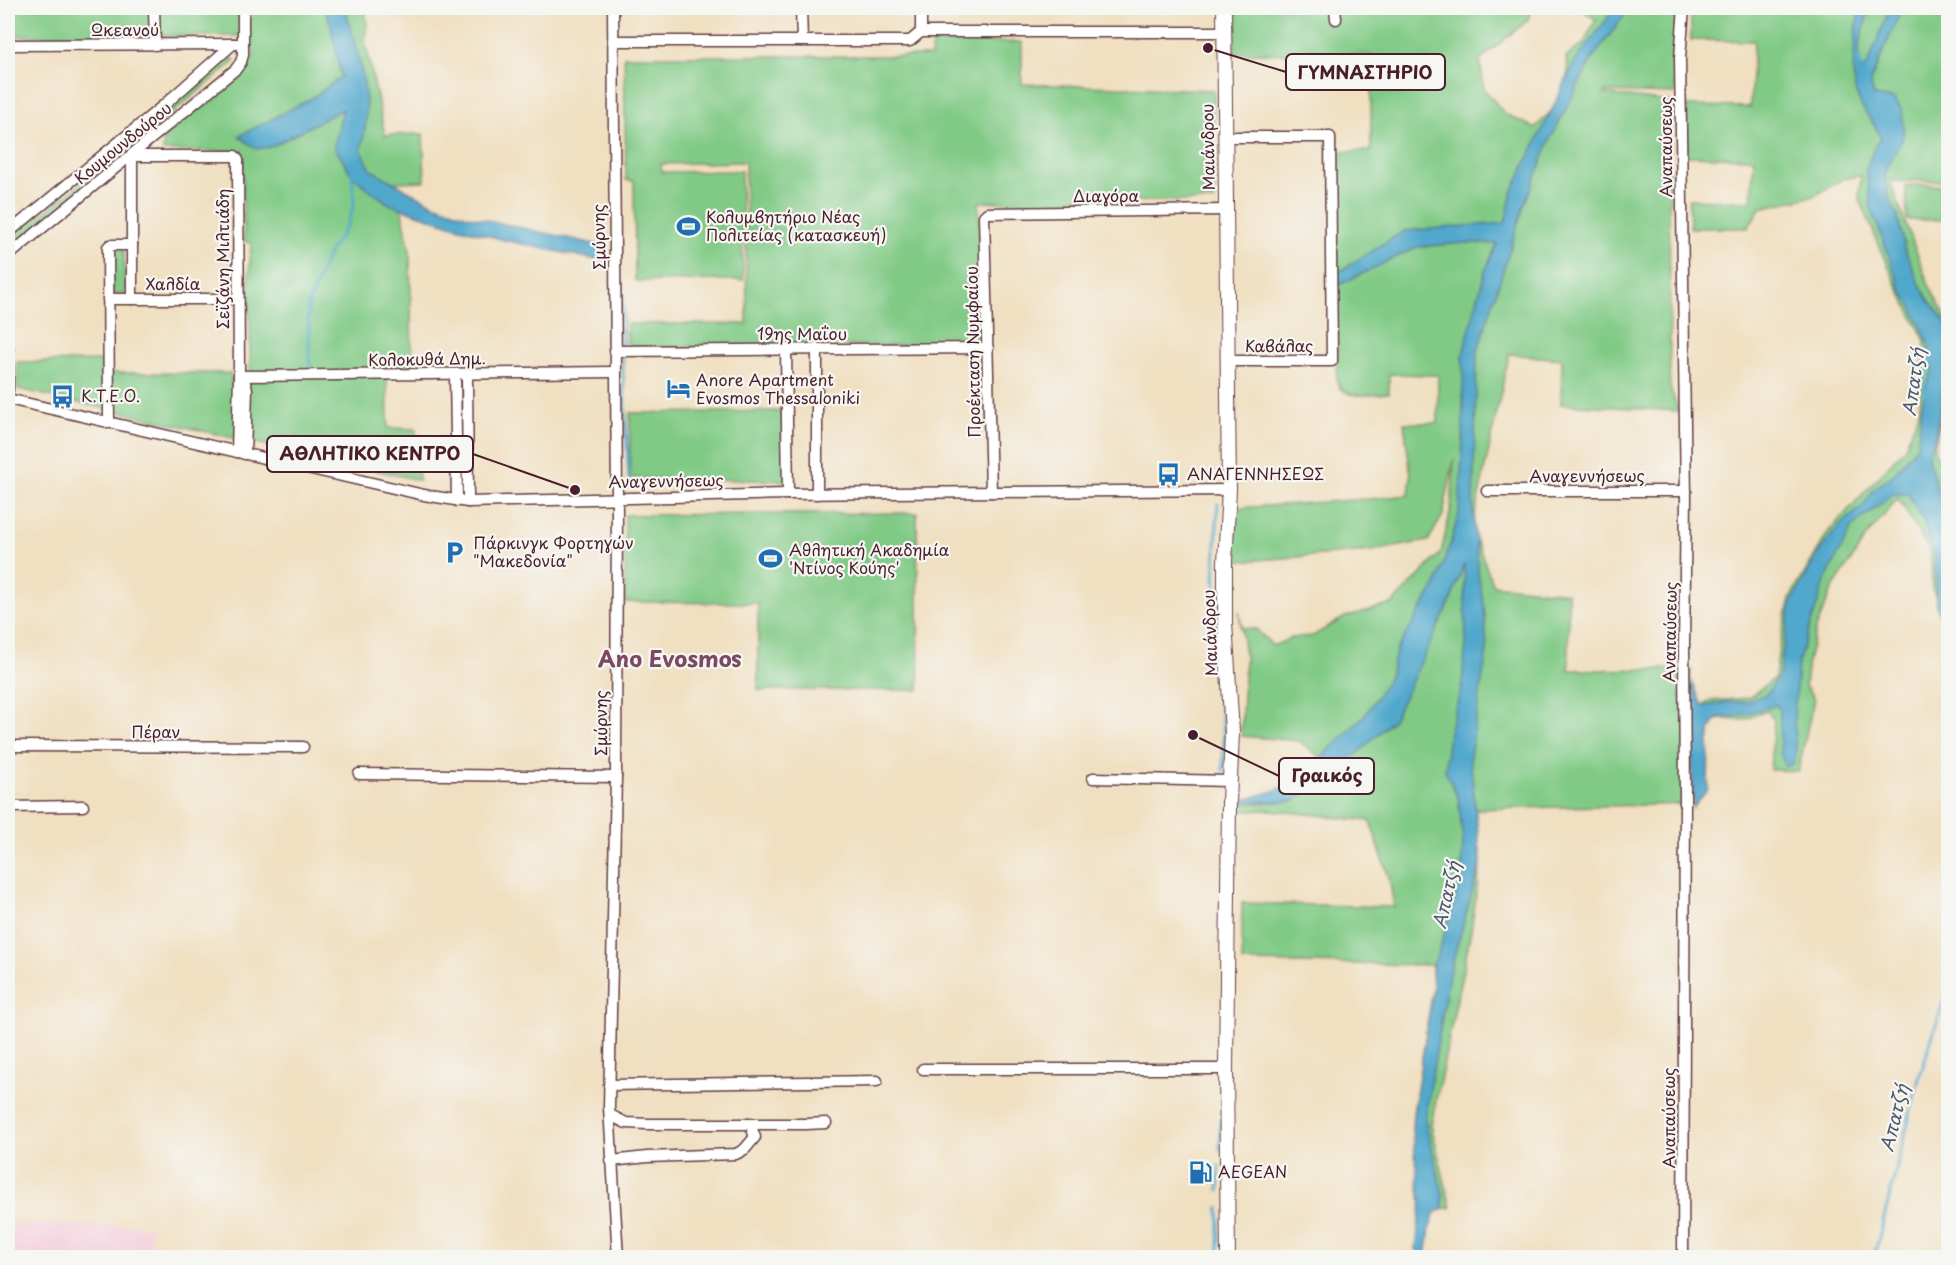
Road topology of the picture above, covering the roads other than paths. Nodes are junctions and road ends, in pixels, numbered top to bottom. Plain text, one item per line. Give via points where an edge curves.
1 (154, 8) edge
2 (243, 8) edge
3 (613, 8) edge
4 (801, 8) edge
5 (921, 8) edge
6 (1224, 8) edge
7 (1335, 8) edge
8 (1684, 8) edge
9 (1336, 19) dead end
10 (921, 32) junction
11 (1224, 32) junction
12 (613, 41) junction
13 (802, 41) junction
14 (238, 44) junction
15 (8, 45) edge
16 (155, 45) junction
17 (1225, 138) junction
18 (132, 156) junction
19 (1226, 210) junction
20 (987, 213) joint
21 (8, 233) edge
22 (132, 245) junction
23 (8, 256) edge
24 (238, 298) junction
25 (108, 299) junction
26 (132, 299) junction
27 (8, 347) edge
28 (988, 348) junction
29 (786, 349) junction
30 (817, 349) junction
31 (615, 351) junction
32 (1227, 361) junction
33 (615, 372) junction
34 (461, 374) junction
35 (239, 376) junction
36 (8, 390) edge
37 (8, 399) edge
38 (108, 423) junction
39 (241, 453) junction
40 (1229, 490) junction
41 (1487, 491) dead end
42 (1686, 491) junction
43 (991, 492) junction
44 (788, 494) junction
45 (817, 494) junction
46 (617, 497) junction
47 (462, 501) junction
48 (8, 746) edge
49 (303, 747) dead end
50 (359, 774) dead end
51 (616, 777) junction
52 (1093, 778) dead end
53 (1230, 781) junction
54 (83, 806) dead end
55 (8, 807) edge
56 (922, 1070) dead end
57 (1226, 1070) junction
58 (877, 1081) dead end
59 (609, 1086) junction
60 (609, 1115) junction
61 (826, 1123) dead end
62 (750, 1124) junction
63 (611, 1161) junction
64 (618, 1257) edge
65 (1228, 1257) edge
66 (1683, 1257) edge

1 - 16 street
2 - 14 street
3 - 12 street, Σμύρνης
4 - 13 street
5 - 10 street
6 - 11 main road, Μαιάνδρου
7 - 9 street
8 - 42 street, Αναπαύσεως via 1680,58
10 - 11 street
10 - 13 street via 910,41
11 - 17 main road, Μαιάνδρου
12 - 13 street
12 - 31 street, Σμύρνης
14 - 16 street, Ωκεανού
14 - 18 street, Κουμουνδούρου via 243,58 236,69
14 - 21 street, Κουμουνδούρου
15 - 16 street, Ωκεανού
17 - 19 main road, Μαιάνδρου
17 - 32 street, Καβάλας via 1330,137 1332,361
18 - 22 street
18 - 23 street, Κουμουνδούρου
18 - 24 street, Σεϊζάνη Μιλτιάδη via 233,156 238,160
19 - 20 street, Διαγόρα
19 - 32 main road, Μαιάνδρου
20 - 28 street, Προέκταση Νυμφαίου via 984,216
22 - 25 street via 109,246
22 - 26 street
24 - 26 street, Χαλδία
24 - 35 street, Σεϊζάνη Μιλτιάδη
25 - 26 street, Χαλδία
25 - 38 street
27 - 36 street
28 - 30 street, 19ης Μαΐου
28 - 43 street, Προέκταση Νυμφαίου
29 - 30 street, 19ης Μαΐου
29 - 31 street, 19ης Μαΐου
29 - 44 street
30 - 45 street
31 - 33 street, Σμύρνης
32 - 40 main road, Μαιάνδρου
33 - 34 street, Κολοκυθά Δημ.
33 - 46 street, Σμύρνης
34 - 35 street, Κολοκυθά Δημ.
34 - 47 street
35 - 39 street, Σεϊζάνη Μιλτιάδη via 247,389
37 - 38 street, Αναγεννήσεως
38 - 39 street, Αναγεννήσεως
39 - 47 street, Αναγεννήσεως
40 - 43 street, Αναγεννήσεως
40 - 53 main road, Μαιάνδρου via 1224,623 1232,732
41 - 42 street, Αναγεννήσεως
42 - 66 street, Αναπαύσεως
43 - 45 street, Αναγεννήσεως
44 - 45 street, Αναγεννήσεως
44 - 46 street, Αναγεννήσεως
46 - 47 street, Αναγεννήσεως
46 - 51 street, Σμύρνης
48 - 49 street, Πέραν
50 - 51 street
51 - 59 street, Σμύρνης
52 - 53 street
53 - 57 main road, Μαιάνδρου
54 - 55 street
56 - 57 street
57 - 65 main road, Μαιάνδρου
58 - 59 street
59 - 60 street, Σμύρνης
60 - 62 street via 626,1123
60 - 63 street, Σμύρνης
61 - 62 street
62 - 63 street via 755,1137 736,1154
63 - 64 street, Σμύρνης

